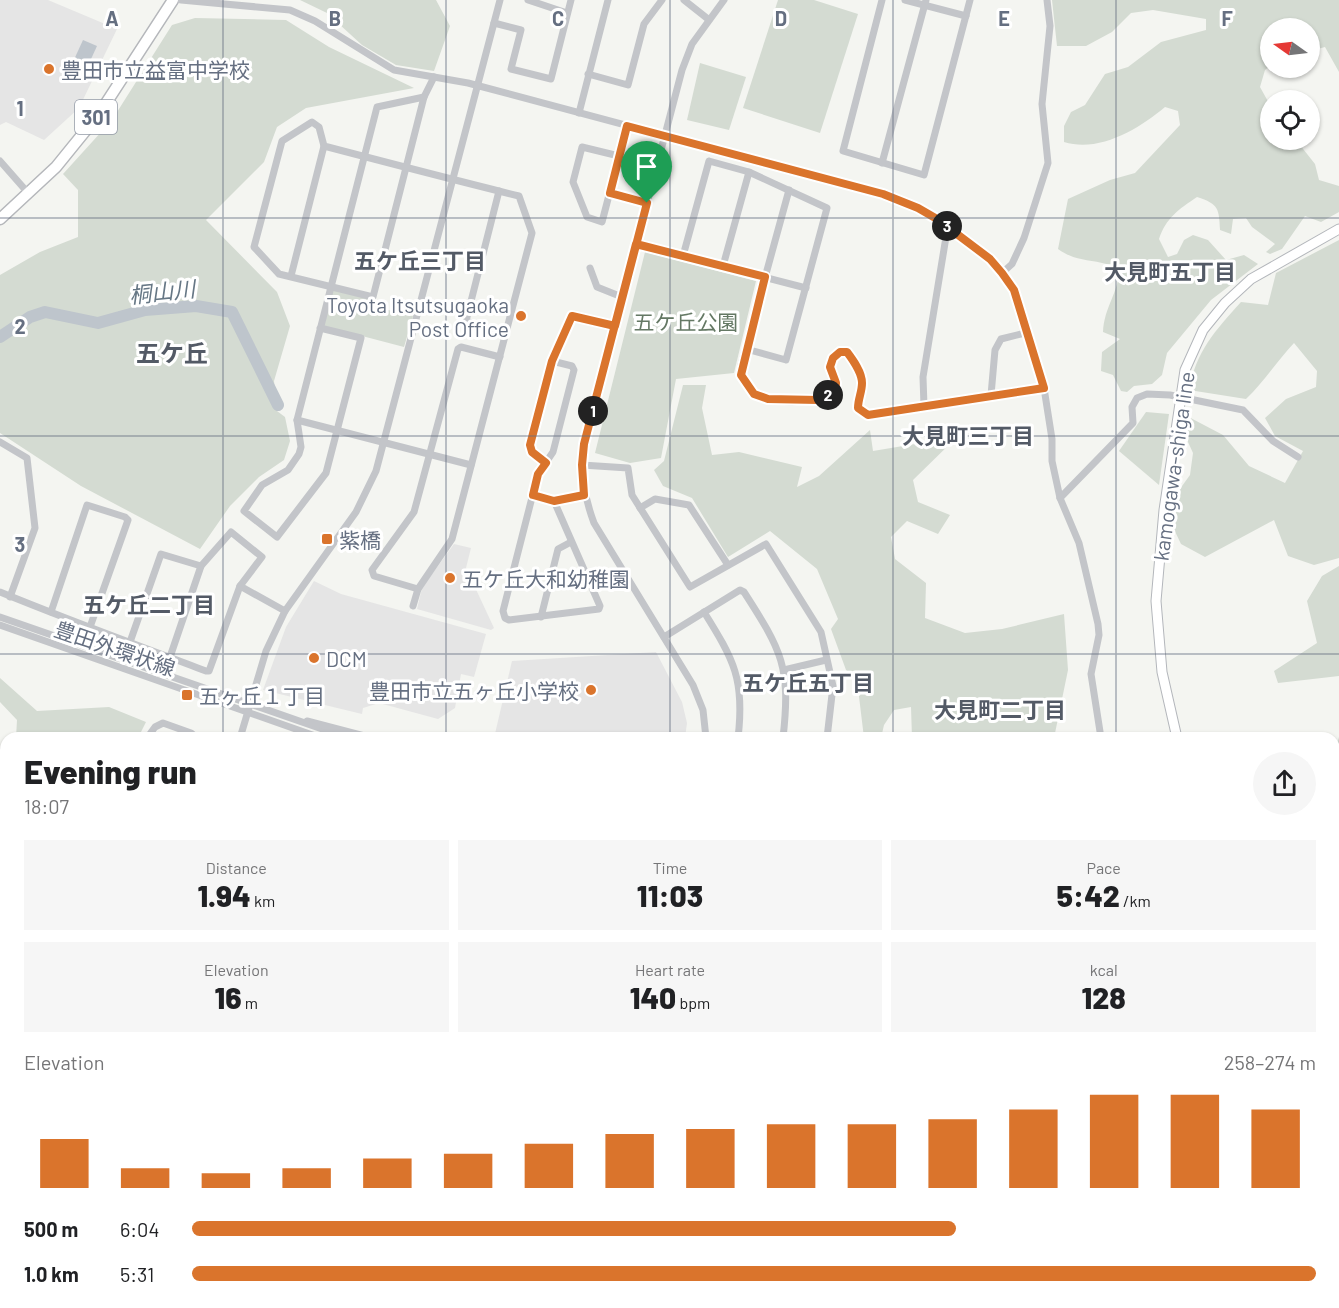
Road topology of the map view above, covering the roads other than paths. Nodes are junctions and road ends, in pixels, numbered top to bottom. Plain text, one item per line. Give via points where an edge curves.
1 (173, 0) edge
2 (181, 0) edge
3 (500, 0) edge
4 (528, 0) edge
5 (571, 0) edge
6 (608, 0) edge
7 (662, 0) edge
8 (684, 0) edge
9 (724, 0) edge
10 (882, 0) edge
11 (905, 0) edge
12 (970, 0) edge
13 (1047, 0) edge
14 (925, 2) edge
15 (567, 13) junction
16 (966, 16) junction
17 (708, 19) junction
18 (494, 23) junction
19 (588, 74) junction
20 (434, 77) junction
21 (477, 86) junction
22 (424, 97) junction
23 (579, 113) junction
24 (627, 126) junction
25 (664, 136) junction
26 (324, 146) junction
27 (619, 156) junction
28 (365, 157) junction
29 (0, 161) edge
30 (882, 163) junction
31 (406, 167) junction
32 (749, 172) junction
33 (452, 180) junction
34 (789, 190) junction
35 (499, 191) junction
36 (610, 193) junction
37 (29, 194) junction
38 (647, 203) junction
39 (0, 219) edge
40 (950, 229) junction
41 (1339, 230) edge
42 (636, 244) junction
43 (683, 256) junction
44 (723, 266) junction
45 (590, 268) dead end
46 (1002, 273) junction
47 (291, 276) junction
48 (765, 277) junction
49 (331, 287) junction
50 (806, 288) junction
51 (622, 297) junction
52 (615, 326) junction
53 (320, 328) junction
54 (506, 333) junction
55 (1025, 333) junction
56 (746, 349) junction
57 (500, 357) junction
58 (552, 361) junction
59 (1044, 388) junction
60 (991, 395) junction
61 (1179, 396) junction
62 (924, 406) junction
63 (297, 420) junction
64 (338, 430) junction
65 (0, 442) edge
66 (384, 443) junction
67 (430, 454) junction
68 (1298, 457) dead end
69 (546, 463) junction
70 (471, 465) junction
71 (582, 465) junction
72 (533, 495) junction
73 (584, 495) junction
74 (1060, 498) junction
75 (554, 501) junction
76 (640, 508) junction
77 (571, 542) junction
78 (728, 565) junction
79 (201, 566) junction
80 (240, 586) junction
81 (418, 589) junction
82 (0, 592) edge
83 (10, 597) junction
84 (413, 606) dead end
85 (285, 611) junction
86 (51, 612) junction
87 (704, 612) junction
88 (0, 617) edge
89 (541, 617) junction
90 (0, 625) edge
91 (90, 627) junction
92 (664, 637) junction
93 (130, 642) junction
94 (170, 657) junction
95 (826, 660) junction
96 (784, 670) junction
97 (249, 703) junction
98 (246, 712) junction
99 (302, 722) junction
100 (151, 732) edge
101 (188, 732) edge
102 (241, 732) edge
103 (304, 732) edge
104 (331, 732) edge
105 (351, 732) edge
106 (706, 732) edge
107 (739, 732) edge
108 (784, 732) edge
109 (827, 732) edge
110 (1100, 732) edge
111 (1176, 732) edge

1 - 37 highway, 301 via 99,114
2 - 20 street via 290,10 394,70
3 - 18 street
4 - 15 street
5 - 15 street
6 - 19 street
7 - 19 street via 644,24 628,85
8 - 17 street
9 - 17 street
10 - 30 street via 843,152
11 - 14 street
12 - 16 street
13 - 46 street via 1050,26 1042,104 1048,163 1024,238 1012,264
14 - 16 street
14 - 30 street
15 - 18 street via 551,79 511,69 521,30
16 - 30 street via 924,175
17 - 25 street via 692,44
18 - 21 street
19 - 23 street
20 - 21 street
20 - 22 street
21 - 23 street
21 - 33 street
22 - 28 street via 377,107
22 - 31 street
23 - 24 street
24 - 25 street
24 - 27 street
25 - 38 street
25 - 40 street via 883,194 918,208
26 - 28 street
26 - 47 street
26 - 47 street via 319,127 312,122 282,141 274,166 254,247 279,274
27 - 36 street
27 - 36 street via 582,147 573,182 587,217 602,222
28 - 31 street
28 - 49 street
29 - 37 street
31 - 33 street
31 - 49 street via 373,297
32 - 34 street
32 - 43 street via 709,161
32 - 44 street
33 - 35 street
33 - 66 street
34 - 48 street
34 - 50 street via 827,208
35 - 54 street via 519,196 532,233
35 - 54 street via 466,321
36 - 38 street
37 - 39 highway, 301
38 - 42 street
40 - 46 street
40 - 62 street via 923,377
41 - 61 main road, kamogawa-shiga line via 1251,279 1225,303 1191,352
42 - 43 street
42 - 51 street
43 - 44 street
44 - 48 street
45 - 51 street via 597,287
46 - 55 street via 1014,290
47 - 49 street
48 - 50 street
48 - 56 street
49 - 53 street
50 - 56 street via 786,360
51 - 52 street
52 - 58 street via 572,316
52 - 71 street
53 - 63 street
53 - 64 street via 361,338
54 - 57 street
55 - 59 street
55 - 60 street via 1001,339 995,350
56 - 62 street via 741,375 754,394 768,399 818,400 828,396 835,391 830,367 833,358 847,352 862,383 858,408 868,415
57 - 67 street via 458,349
57 - 70 street
58 - 69 street via 530,447
58 - 69 street via 574,370 553,452
59 - 60 street
59 - 74 street
60 - 62 street
61 - 68 street via 1243,410 1273,441
61 - 74 street via 1147,394 1137,398 1132,407 1133,423
61 - 111 main road, kamogawa-shiga line via 1156,601 1162,672
63 - 64 street
63 - 64 street via 301,447 296,460 288,470 262,484 244,511 277,537 326,473
64 - 66 street
65 - 83 street via 27,458 34,528
66 - 67 street
66 - 85 street via 368,492
67 - 70 street
67 - 81 street via 413,516 372,570 374,576
69 - 72 street via 538,474
70 - 81 street via 450,545
71 - 73 street
71 - 76 street via 628,468 632,495
72 - 75 street
72 - 89 street via 502,611 505,618 514,621
73 - 75 street
73 - 92 street via 594,523
74 - 110 street via 1079,543 1098,624 1091,674
75 - 77 street
76 - 78 street via 655,499 689,505
76 - 78 street via 690,587
77 - 89 street via 558,549
77 - 89 street via 599,609
78 - 95 street via 766,544 821,632
79 - 80 street via 231,532 262,557
79 - 93 street via 161,554
79 - 94 street
80 - 85 street
80 - 94 street via 209,671
81 - 84 street
82 - 83 street
83 - 86 street
85 - 97 street
86 - 91 street
86 - 91 street via 87,505 125,517 128,520
87 - 92 street
87 - 96 street via 742,590 775,642
87 - 107 street via 732,657 742,704
88 - 97 street, 豊田外環状線
90 - 98 street, 豊田外環状線
91 - 93 street
92 - 106 street via 697,693
93 - 94 street
95 - 96 street
95 - 109 street via 833,686
96 - 108 street
97 - 98 street
97 - 99 street, 豊田外環状線
98 - 102 street
98 - 103 street, 豊田外環状線
99 - 104 street, 豊田外環状線
99 - 105 street via 313,721
100 - 101 street via 164,723

